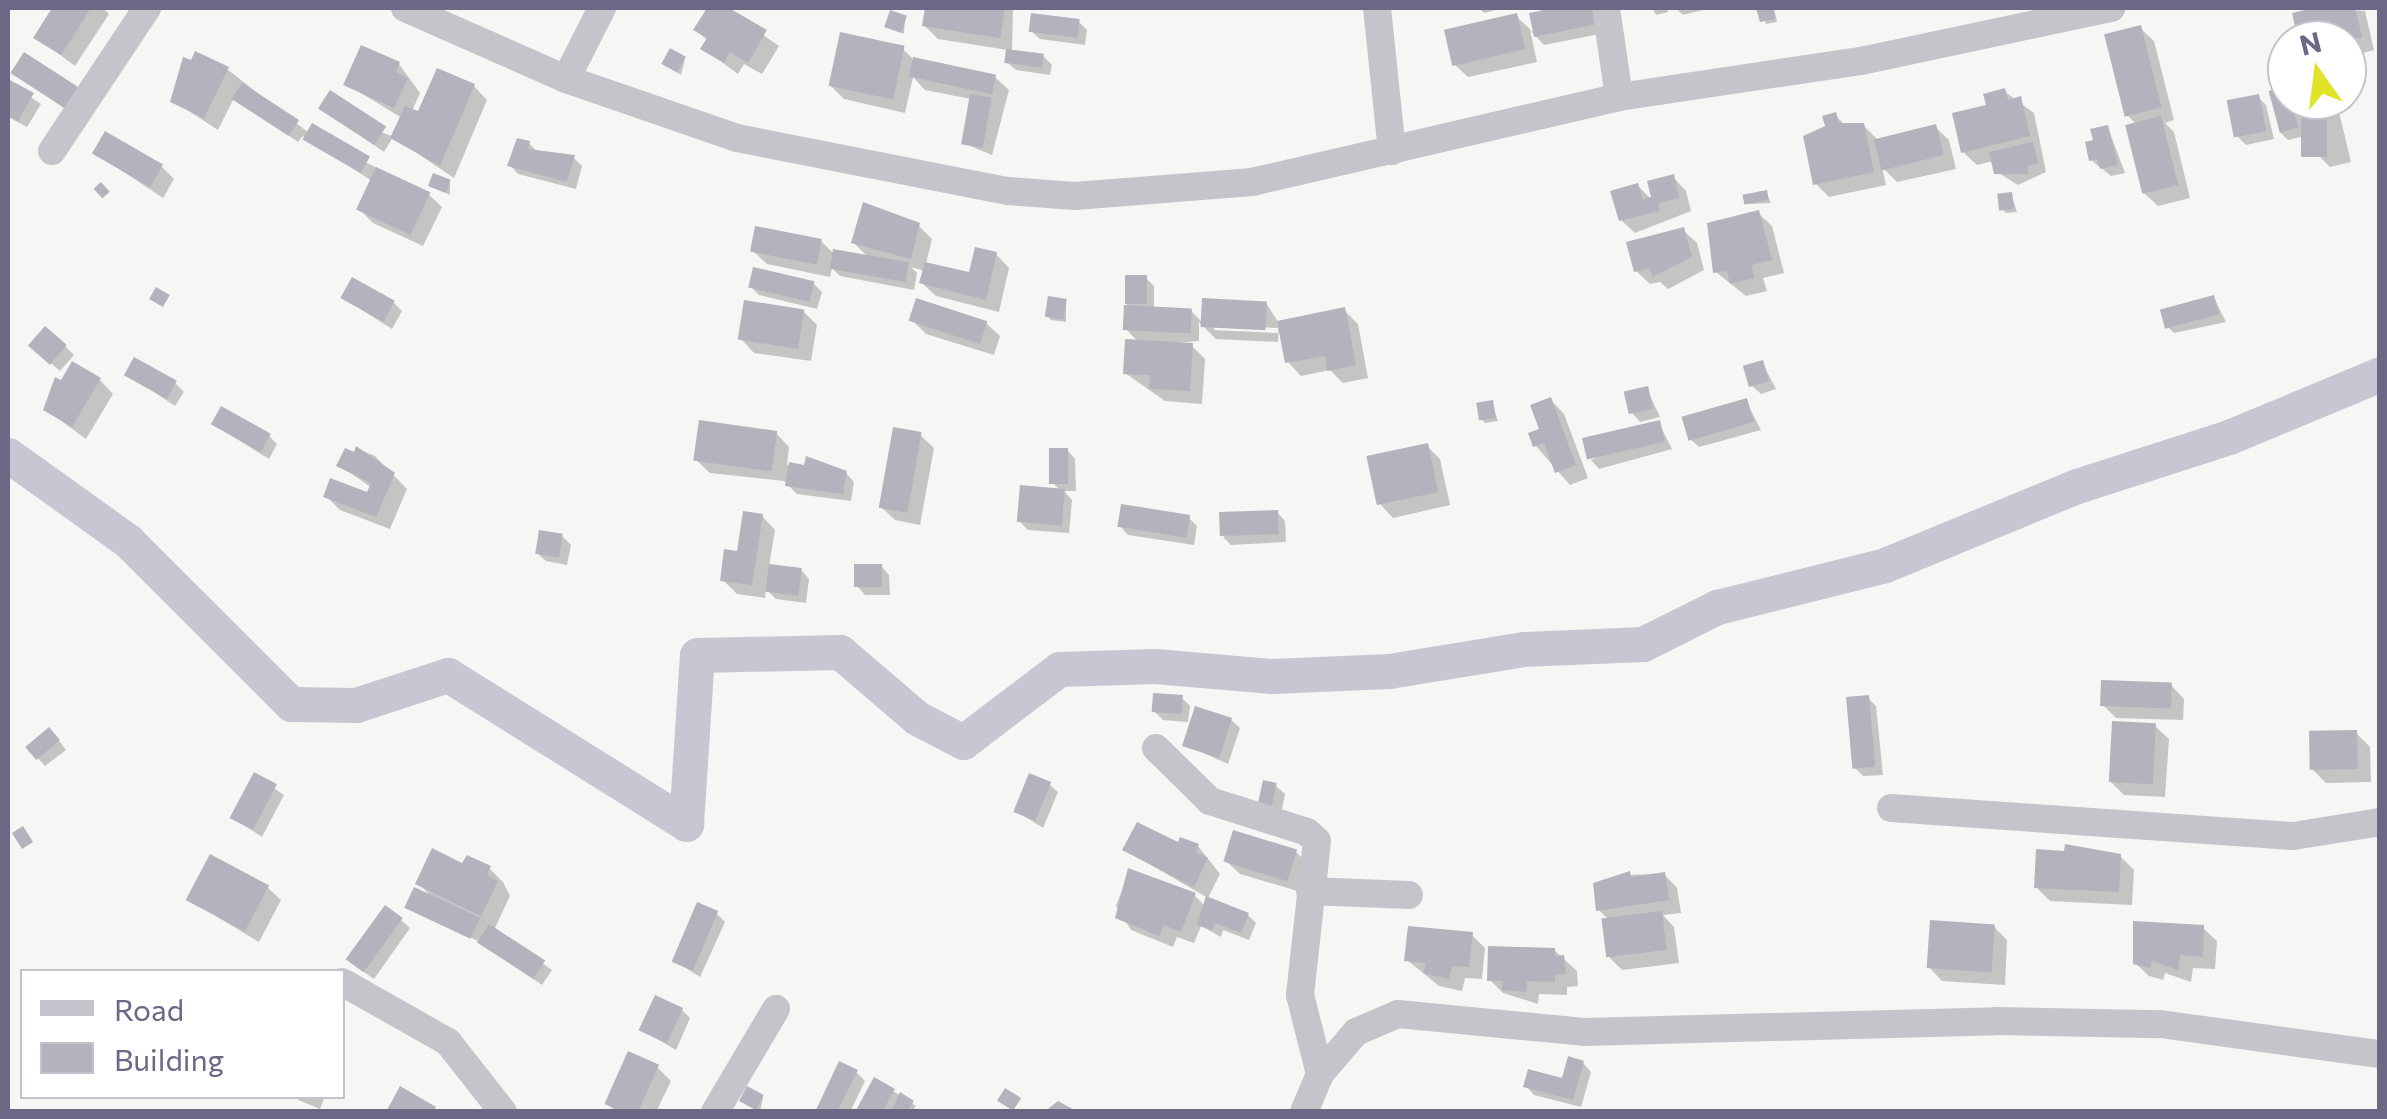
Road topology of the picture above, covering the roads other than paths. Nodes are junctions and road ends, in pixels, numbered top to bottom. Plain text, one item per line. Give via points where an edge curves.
1 (148, 8) edge
2 (404, 8) edge
3 (602, 8) edge
4 (1377, 8) edge
5 (1606, 8) edge
6 (2111, 8) edge
7 (566, 79) junction
8 (1619, 97) junction
9 (52, 151) dead end
10 (1392, 151) junction
11 (1156, 748) dead end
12 (1891, 808) dead end
13 (2380, 822) edge
14 (1310, 891) junction
15 (1409, 896) dead end
16 (345, 984) edge
17 (776, 1008) dead end
18 (2380, 1054) edge
19 (1320, 1074) junction
20 (497, 1111) edge
21 (715, 1112) edge
22 (1304, 1112) edge

1 - 9 street
2 - 7 street
3 - 7 street
4 - 10 street
5 - 8 street
6 - 8 street via 1862,61
7 - 10 street via 738,138 1008,191 1074,196 1252,182
8 - 10 street
11 - 14 street via 1210,801 1307,832 1317,842
12 - 13 street via 2293,836
14 - 15 street
14 - 19 street via 1300,995
16 - 20 street via 448,1042
17 - 21 street
18 - 19 street via 2160,1024 1998,1021 1584,1032 1398,1014 1356,1032
19 - 22 street

